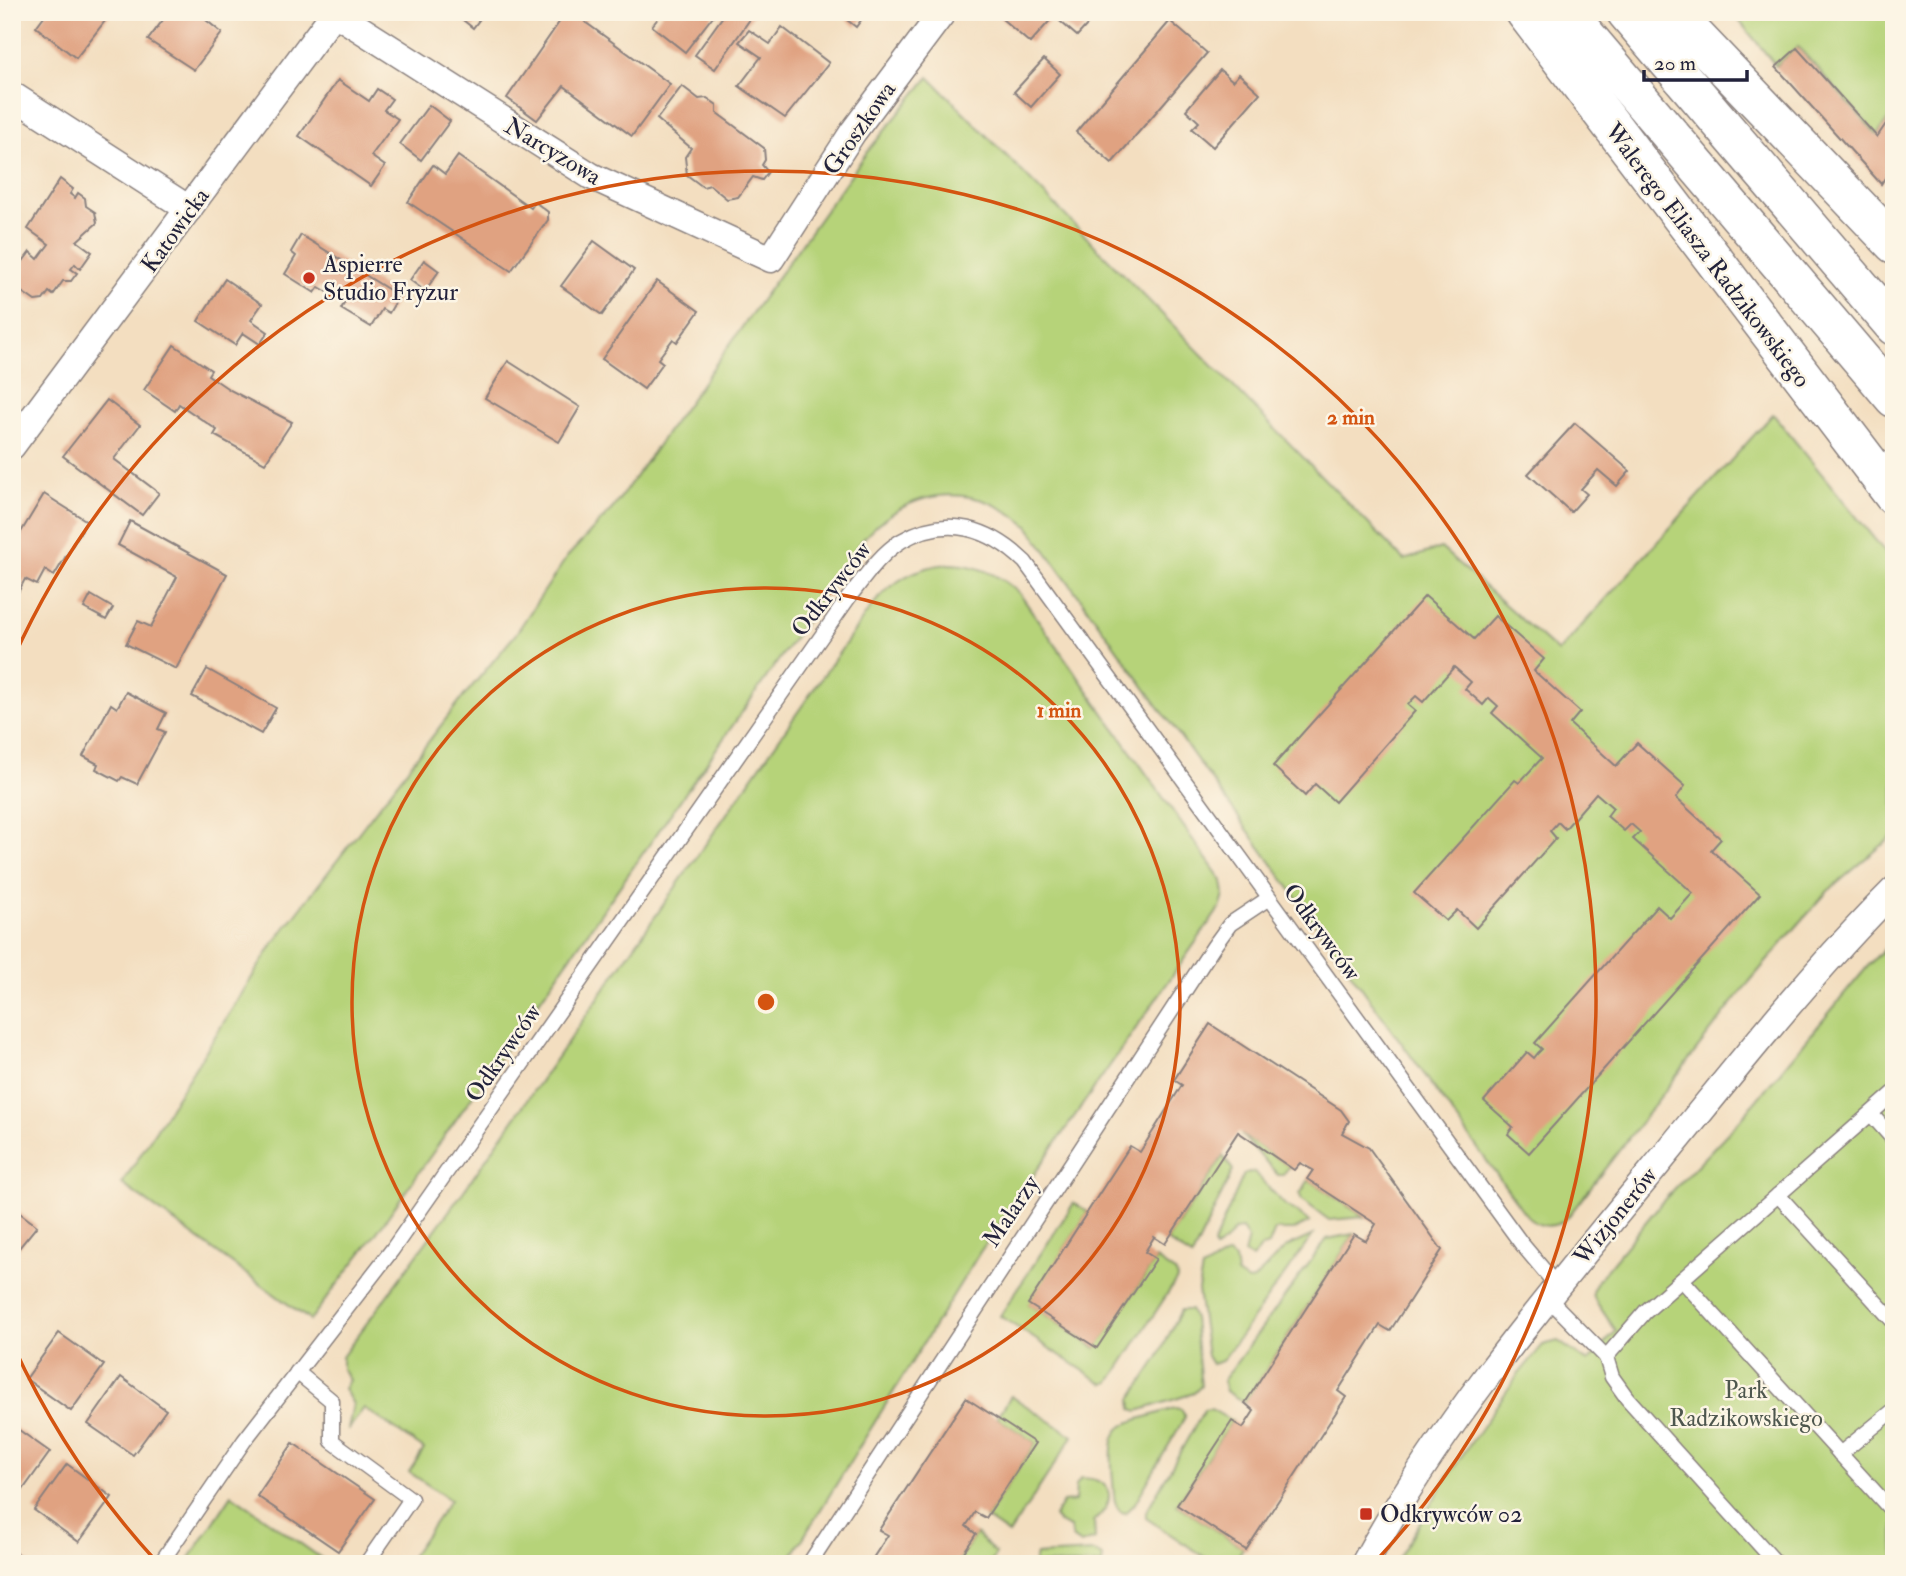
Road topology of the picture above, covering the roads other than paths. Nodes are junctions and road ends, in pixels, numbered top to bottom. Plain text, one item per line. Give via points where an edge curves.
1 (943, 12) edge
2 (1525, 12) edge
3 (1566, 12) edge
4 (1626, 12) edge
5 (1672, 12) edge
6 (335, 13) edge
7 (12, 95) edge
8 (189, 209) junction
9 (1894, 244) edge
10 (779, 247) joint
11 (1894, 326) edge
12 (1894, 398) edge
13 (12, 446) edge
14 (1894, 496) edge
15 (1894, 890) edge
16 (1269, 898) junction
17 (1894, 1093) edge
18 (1871, 1114) junction
19 (1894, 1140) edge
20 (1778, 1195) junction
21 (1682, 1280) junction
22 (1553, 1292) junction
23 (1894, 1322) edge
24 (1606, 1357) junction
25 (297, 1371) junction
26 (1894, 1410) edge
27 (1840, 1454) junction
28 (1894, 1513) edge
29 (160, 1564) edge
30 (366, 1564) edge
31 (809, 1564) edge
32 (1364, 1564) edge
33 (1777, 1564) edge

1 - 10 street, Groszkowa via 853,132
2 - 14 main road, Walerego Eliasza Radzikowskiego
3 - 12 main road, Walerego Eliasza Radzikowskiego
4 - 11 main road
5 - 9 main road
6 - 8 street, Katowicka
6 - 10 street, Narcyzowa via 591,176 771,259
7 - 8 street
8 - 13 street, Katowicka
15 - 22 street, Wizjonerów via 1808,981
16 - 22 lane, Odkrywców
16 - 25 lane, Odkrywców via 1026,562 1005,543 968,527 930,530 901,541 849,597 407,1229
16 - 31 lane, Malarzy via 1230,924 1214,946
17 - 18 lane
18 - 19 lane
18 - 20 lane
20 - 21 lane
20 - 23 lane
21 - 24 lane via 1645,1312
21 - 27 lane
22 - 24 lane, Odkrywców
22 - 32 street, Wizjonerów via 1454,1418
24 - 33 lane, Odkrywców via 1612,1377 1627,1398
25 - 29 lane, Odkrywców
25 - 30 lane via 332,1401 332,1441 411,1499
26 - 27 lane
27 - 28 lane

